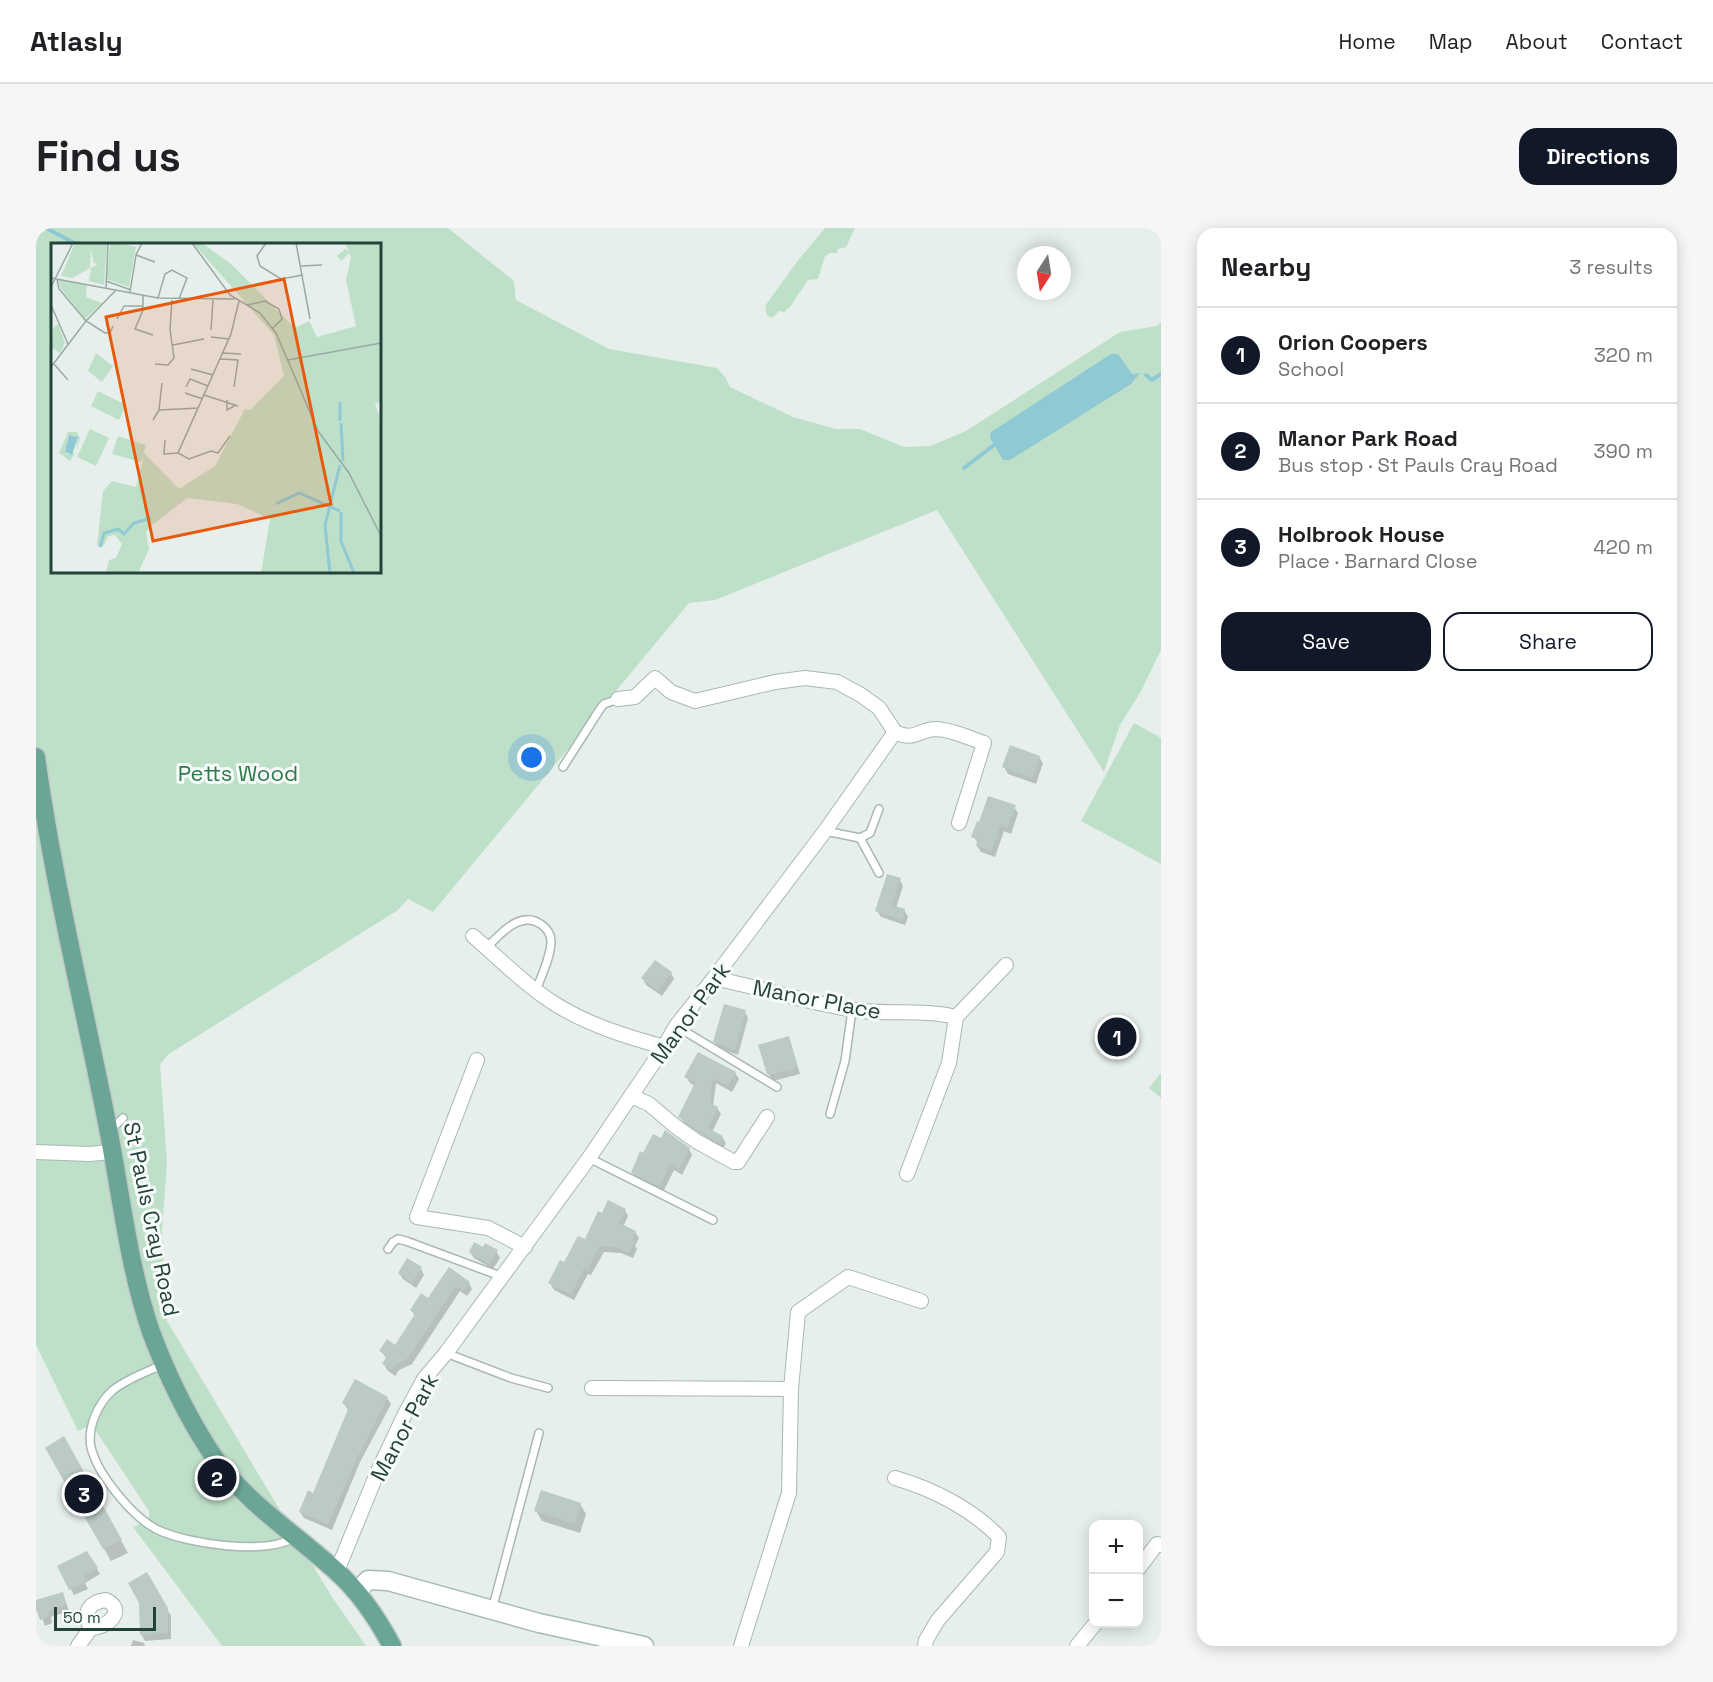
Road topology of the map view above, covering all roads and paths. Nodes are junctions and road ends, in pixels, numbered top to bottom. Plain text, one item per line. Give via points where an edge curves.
1 (618, 699) joint
2 (895, 732) junction
3 (36, 758) edge
4 (563, 767) dead end
5 (879, 809) dead end
6 (959, 823) dead end
7 (825, 831) junction
8 (860, 838) junction
9 (879, 873) dead end
10 (473, 936) dead end
11 (486, 948) junction
12 (1006, 965) dead end
13 (714, 978) junction
14 (536, 991) junction
15 (852, 1010) junction
16 (956, 1017) junction
17 (676, 1026) junction
18 (664, 1047) junction
19 (477, 1060) dead end
20 (777, 1087) dead end
21 (631, 1096) junction
22 (830, 1114) dead end
23 (767, 1117) dead end
24 (36, 1152) edge
25 (112, 1152) junction
26 (589, 1158) junction
27 (907, 1174) dead end
28 (713, 1220) dead end
29 (525, 1247) junction
30 (388, 1250) dead end
31 (503, 1277) junction
32 (921, 1301) dead end
33 (446, 1353) junction
34 (164, 1364) junction
35 (548, 1388) dead end
36 (592, 1388) dead end
37 (791, 1389) junction
38 (539, 1433) dead end
39 (895, 1478) dead end
40 (295, 1537) junction
41 (1161, 1545) edge
42 (1143, 1563) edge
43 (337, 1571) junction
44 (357, 1592) junction
45 (492, 1610) junction
46 (91, 1628) dead end
47 (1091, 1628) edge
48 (78, 1646) edge
49 (392, 1646) edge
50 (644, 1646) edge
51 (741, 1646) edge
52 (925, 1646) edge
53 (1077, 1646) edge

1 - 2 street via 635,697 655,678 671,692 695,701 806,678 837,682 861,695 879,708
1 - 4 lane via 604,704
2 - 6 street via 912,737 933,729 945,730 984,743
2 - 7 street, Manor Park
3 - 25 main road, St Pauls Cray Road via 45,821 115,1122
5 - 8 lane via 870,832
7 - 8 lane
7 - 13 street, Manor Park
8 - 9 lane
10 - 11 street
11 - 14 street
11 - 14 lane via 516,922 532,920 547,929 551,934 550,950
12 - 16 street
13 - 15 street, Manor Place
13 - 17 street, Manor Park
14 - 18 street via 585,1020
15 - 16 street, Manor Place via 938,1012
15 - 22 lane via 845,1061
16 - 27 street via 950,1063
17 - 18 street, Manor Park
17 - 20 lane
18 - 21 street, Manor Park
19 - 29 street via 417,1217 488,1228
21 - 23 street via 734,1162 738,1162
21 - 26 street, Manor Park
24 - 25 street
25 - 34 main road, St Pauls Cray Road via 138,1286
26 - 28 lane
26 - 29 street, Manor Park
29 - 31 street, Manor Park
30 - 31 lane via 398,1239
31 - 33 street, Manor Park
32 - 37 street via 848,1276 798,1312
33 - 35 lane
33 - 43 street, Manor Park via 424,1379 405,1414
34 - 40 main road, St Pauls Cray Road via 222,1469 256,1505
34 - 40 lane via 112,1391 99,1407 90,1430 91,1448 102,1472 126,1504 153,1527 202,1543 284,1544
36 - 37 street
37 - 51 street via 789,1493
38 - 45 lane
39 - 52 street via 952,1502 987,1524 999,1537 997,1552 938,1620
40 - 43 main road, St Pauls Cray Road
41 - 42 street
43 - 44 main road, St Pauls Cray Road
44 - 45 main road via 368,1580 388,1581
44 - 49 main road, St Pauls Cray Road
45 - 50 main road
46 - 48 street
47 - 53 street

